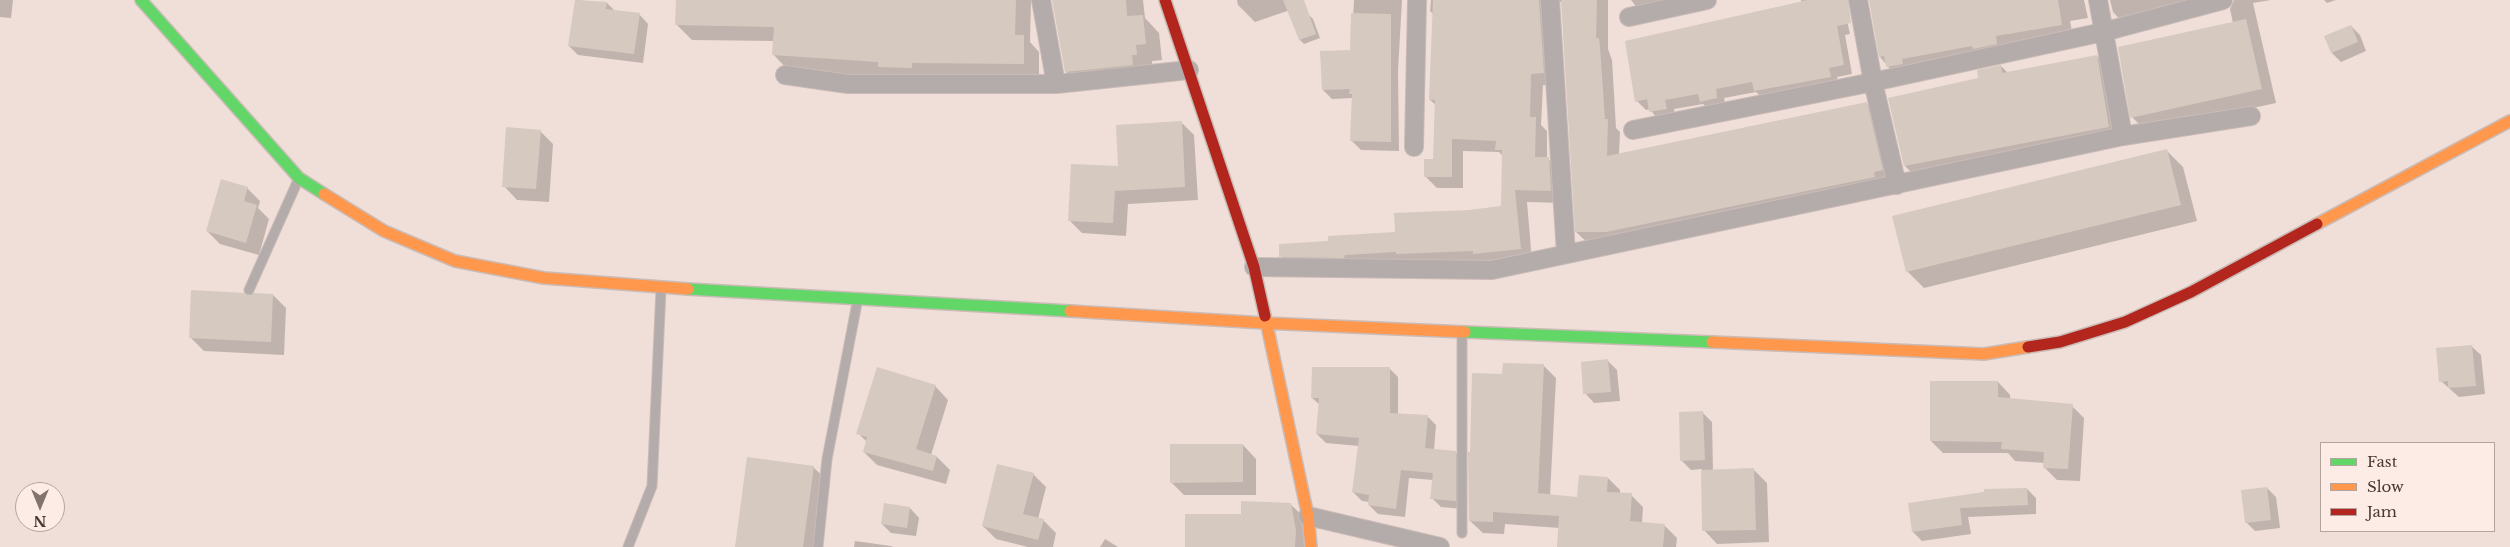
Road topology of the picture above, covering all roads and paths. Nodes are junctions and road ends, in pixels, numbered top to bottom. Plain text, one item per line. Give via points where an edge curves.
1 (141, 0) edge
2 (1041, 0) edge
3 (1165, 0) edge
4 (1417, 0) edge
5 (1550, 0) edge
6 (1707, 0) edge
7 (1858, 0) edge
8 (2098, 0) edge
9 (2224, 0) edge
10 (1629, 18) dead end
11 (2103, 32) junction
12 (1189, 70) junction
13 (785, 75) dead end
14 (1872, 82) junction
15 (1056, 84) junction
16 (2251, 116) dead end
17 (2510, 121) edge
18 (1633, 130) dead end
19 (2123, 136) junction
20 (1414, 147) dead end
21 (299, 178) junction
22 (1897, 185) junction
23 (1566, 254) junction
24 (1254, 266) junction
25 (661, 288) junction
26 (249, 290) dead end
27 (858, 297) junction
28 (1264, 324) junction
29 (1462, 333) junction
30 (1308, 516) junction
31 (1462, 533) dead end
32 (628, 547) edge
33 (818, 547) edge
34 (1311, 547) edge
35 (1440, 547) edge

1 - 21 street
2 - 15 street
3 - 12 street
4 - 20 street
5 - 23 street
6 - 10 street
7 - 14 street
8 - 11 street
9 - 11 street
11 - 14 street
11 - 19 street
12 - 15 street
12 - 24 street
13 - 15 street via 848,84
14 - 18 street
14 - 22 street
16 - 19 street
17 - 29 street via 2191,292 2125,322 2060,342 1984,354
19 - 22 street
21 - 25 street via 384,232 455,261 544,278
21 - 26 lane
22 - 23 street
23 - 24 street via 1492,270
24 - 28 street
25 - 27 street
25 - 32 lane via 652,486
27 - 28 street
27 - 33 lane via 827,459
28 - 29 street
28 - 30 street
29 - 31 lane
30 - 34 street
30 - 35 street

